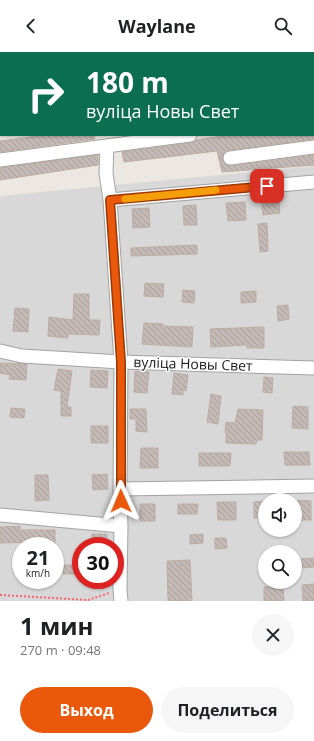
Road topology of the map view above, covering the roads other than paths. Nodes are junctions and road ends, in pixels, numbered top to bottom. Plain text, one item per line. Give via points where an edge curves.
1 (182, 136) edge
2 (107, 146) junction
3 (314, 148) edge
4 (230, 158) dead end
5 (0, 160) edge
6 (314, 182) edge
7 (110, 200) junction
8 (0, 351) edge
9 (121, 362) junction
10 (314, 368) edge
11 (314, 486) edge
12 (120, 489) junction
13 (0, 516) edge
14 (121, 526) junction
15 (120, 595) edge

1 - 2 street
2 - 5 street
2 - 7 street via 106,173
3 - 4 street
6 - 7 street
7 - 9 street
8 - 9 street, вуліца Новы Свет via 22,356
9 - 10 street, вуліца Новы Свет
9 - 12 street
11 - 12 street
12 - 14 street
13 - 14 street
14 - 15 street

